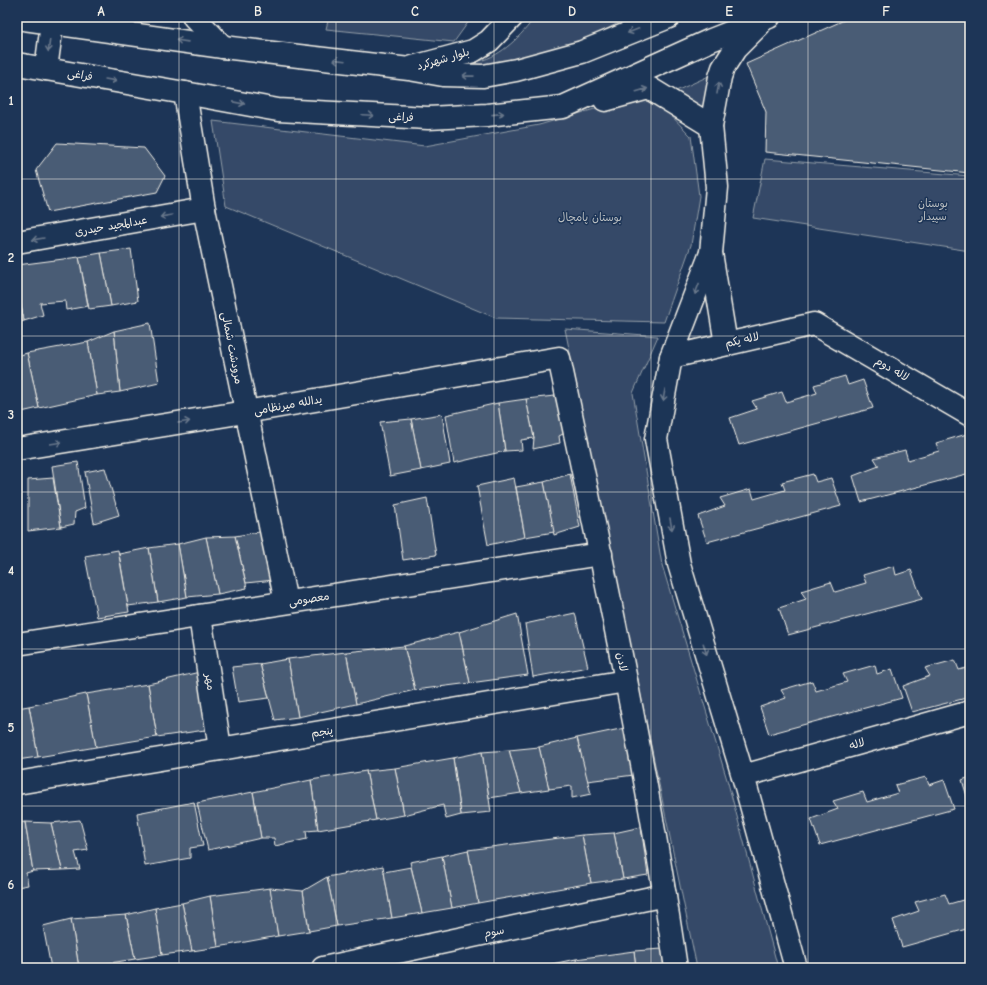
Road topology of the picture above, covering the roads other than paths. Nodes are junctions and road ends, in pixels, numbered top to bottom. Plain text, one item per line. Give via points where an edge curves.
1 (194, 17) edge
2 (512, 17) edge
3 (669, 17) edge
4 (17, 18) edge
5 (767, 18) edge
6 (100, 23) edge
7 (52, 24) junction
8 (223, 47) junction
9 (17, 64) edge
10 (409, 68) junction
11 (46, 69) junction
12 (185, 93) junction
13 (563, 107) junction
14 (711, 126) junction
15 (204, 209) junction
16 (17, 242) edge
17 (711, 253) junction
18 (814, 324) joint
19 (726, 344) junction
20 (670, 357) junction
21 (559, 358) joint
22 (245, 412) junction
23 (970, 415) edge
24 (17, 449) edge
25 (601, 554) junction
26 (286, 602) junction
27 (200, 616) junction
28 (17, 644) edge
29 (626, 681) junction
30 (970, 712) edge
31 (220, 749) junction
32 (743, 776) junction
33 (17, 783) edge
34 (665, 895) junction
35 (323, 968) edge
36 (676, 968) edge
37 (796, 968) edge

1 - 8 street
2 - 10 street, بلوار شهرکرد via 489,41 473,51
3 -> 10 street via 582,52 516,70 483,76 443,75
4 - 7 street
5 - 13 street, فراغی via 711,40
14 -> 5 street via 723,68 735,49
6 - 7 street
8 -> 6 street
7 -> 11 street
10 -> 8 street
9 - 11 street, فراغی
11 -> 12 street, فراغی
12 -> 13 street, فراغی via 278,110 428,118
12 - 15 street, مرودشت شمالی
13 -> 14 street via 599,102 649,88
14 - 17 street via 716,187
15 -> 16 street, عبدالمجید حیدری
15 - 22 street, مرودشت شمالی
17 - 19 street
17 -> 20 street
18 - 19 street, لاله یکم
18 - 23 street, لاله دوم
19 - 20 street, لاله یکم
20 -> 32 street via 656,439 679,564
21 - 22 street, یدالله میرنظامی
21 - 25 street, لادن
24 -> 22 street, یدالله میرنظامی
22 - 26 street, مرودشت شمالی
25 - 26 street, معصومی
25 - 29 street, لادن
26 - 27 street, معصومی
27 - 28 street, معصومی
27 - 31 street, مهر
29 - 31 street, پنجم
29 - 34 street, لادن
30 - 32 street, لاله
31 - 33 street, پنجم
32 - 37 street
34 - 35 street, سوم
34 - 36 street, لادن

